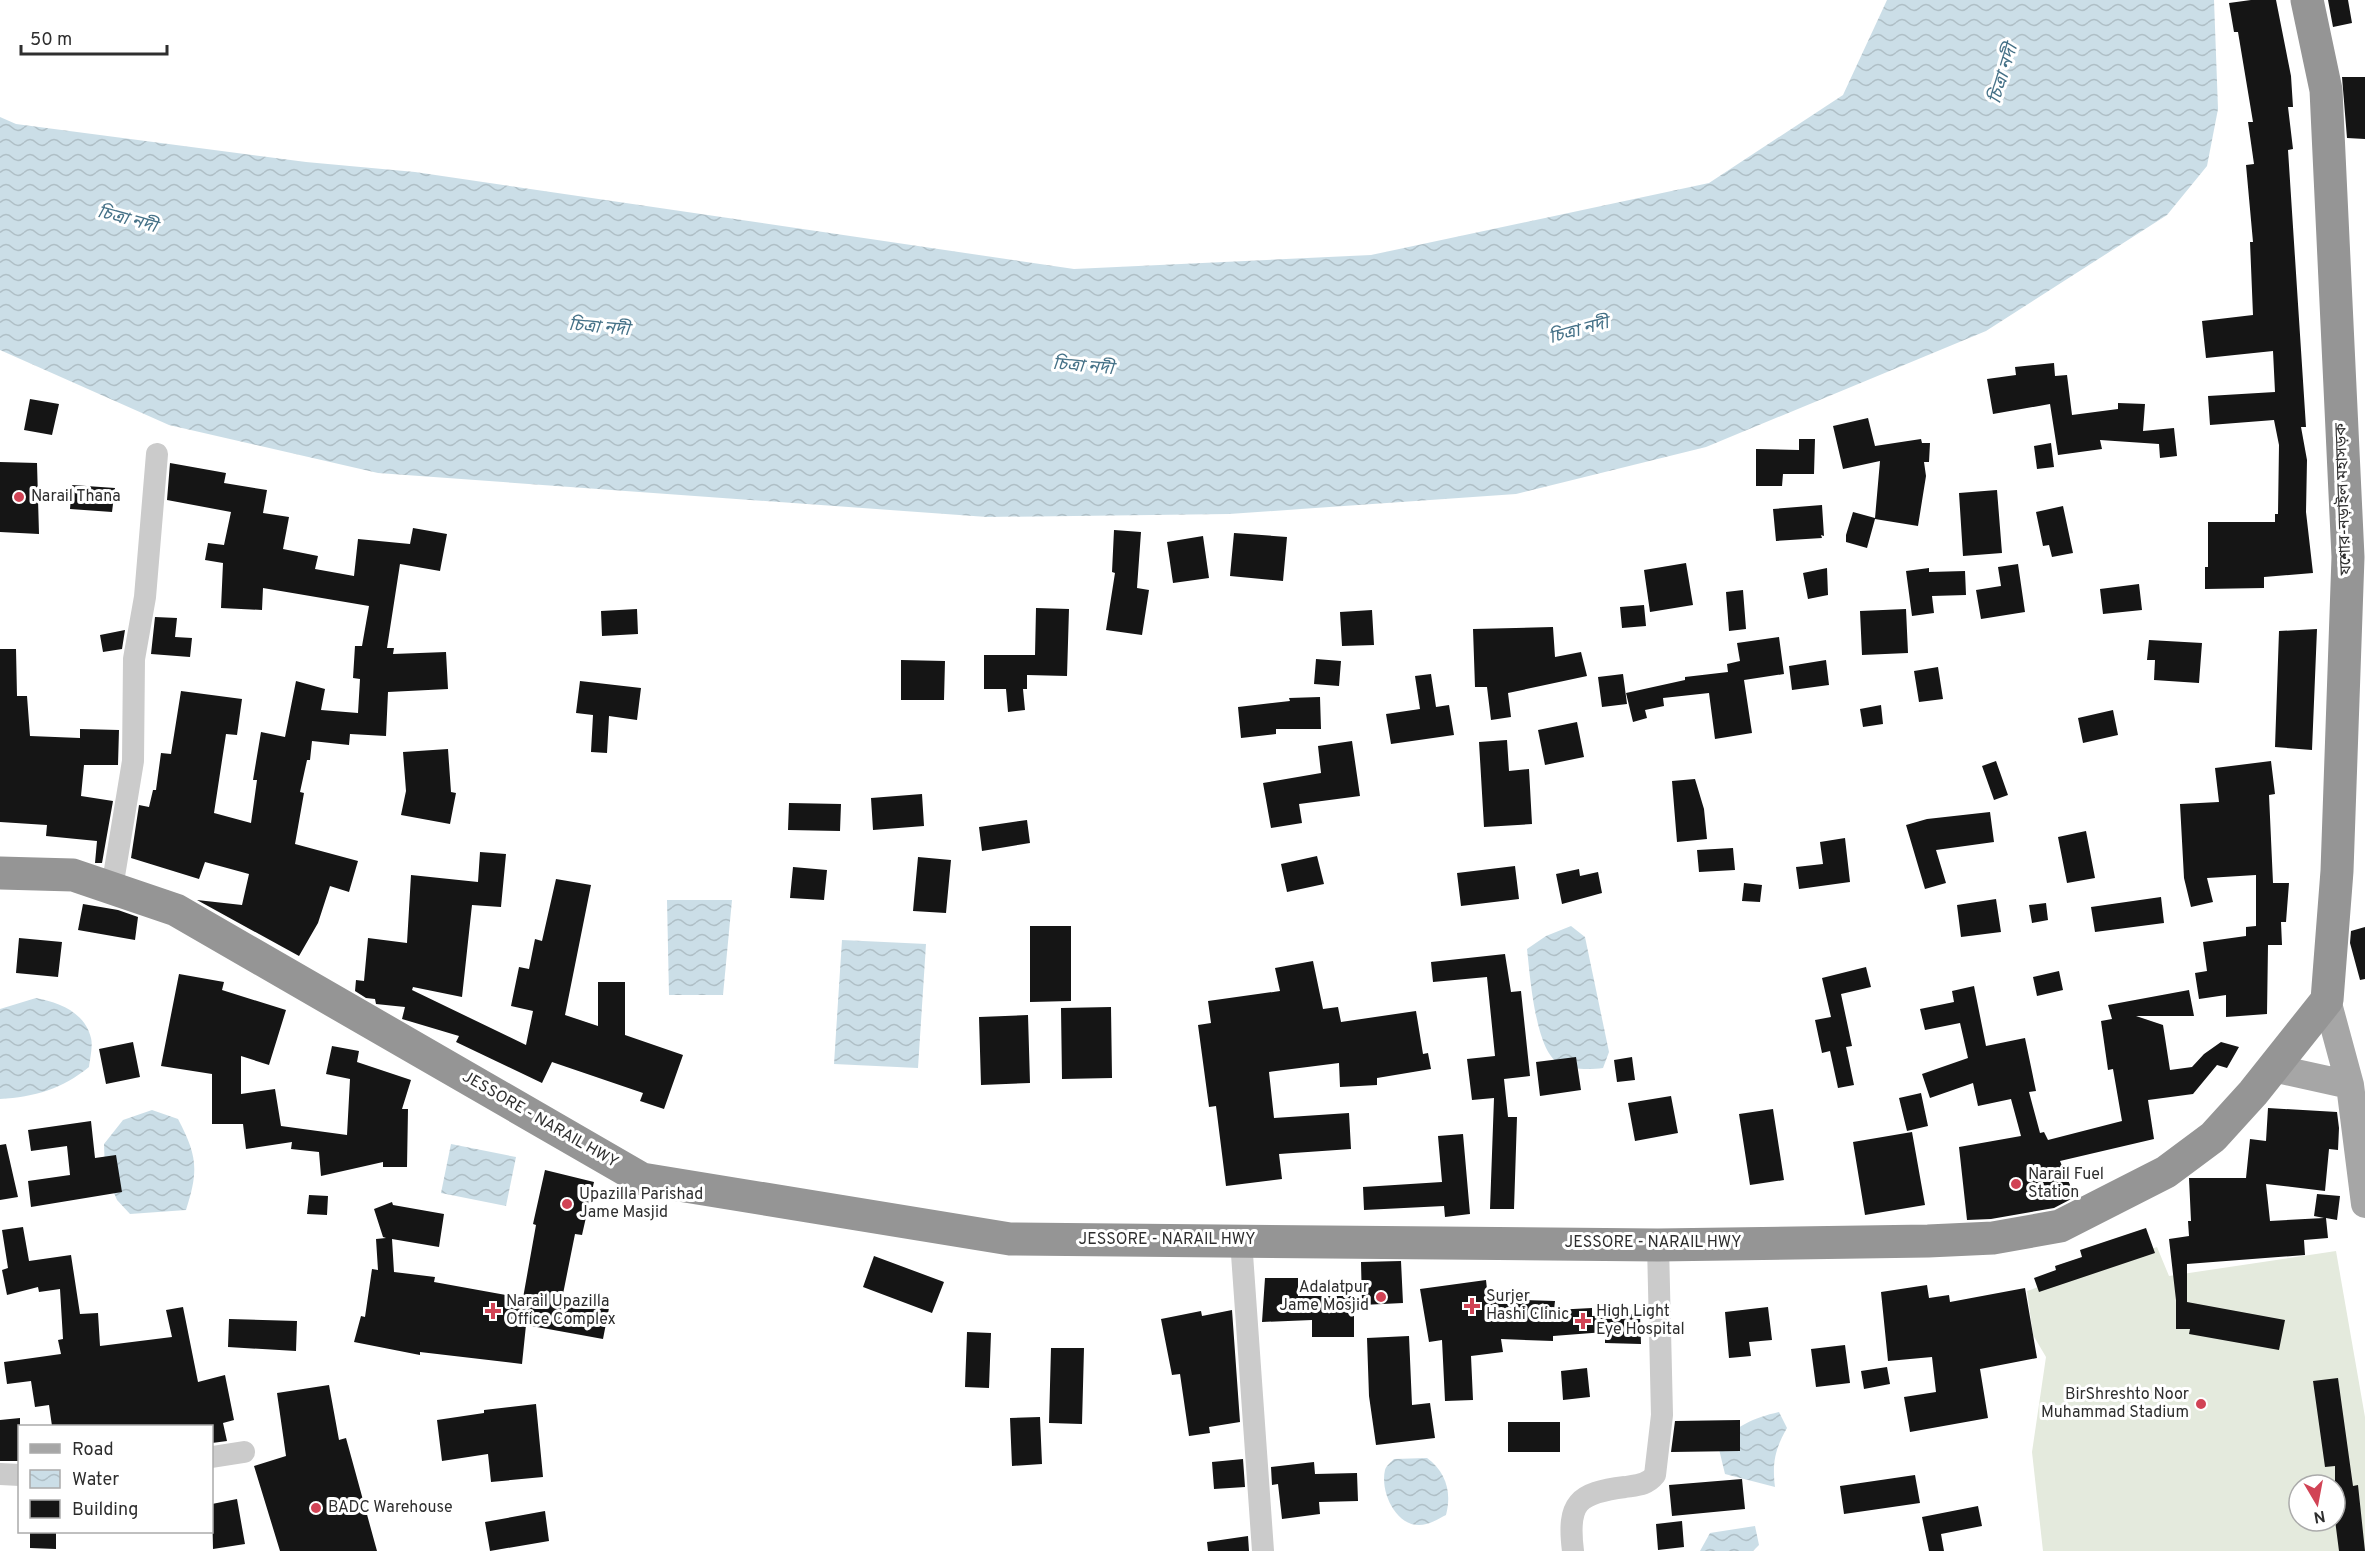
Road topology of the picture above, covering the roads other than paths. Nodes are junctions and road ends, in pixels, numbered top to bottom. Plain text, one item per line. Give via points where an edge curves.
1 (2307, 0) edge
2 (157, 454) dead end
3 (0, 873) edge
4 (111, 888) junction
5 (2327, 1000) junction
6 (2273, 1068) junction
7 (2350, 1085) junction
8 (2365, 1204) edge
9 (1241, 1240) junction
10 (1658, 1245) junction
11 (244, 1452) dead end
12 (213, 1457) edge
13 (0, 1474) edge
14 (18, 1475) edge
15 (1263, 1551) edge
16 (1573, 1551) edge

1 - 5 highway, যশোর-নড়াইল মহাসড়ক via 2326,90 2348,557 2337,871
2 - 4 street via 145,597 135,659 133,761
3 - 4 highway, JESSORE - NARAIL HWY via 73,875
4 - 9 highway, JESSORE - NARAIL HWY via 176,910 642,1179 1010,1239
5 - 6 highway, JESSORE - NARAIL HWY
5 - 7 main road
6 - 7 main road
6 - 10 highway, JESSORE - NARAIL HWY via 2204,1144 2166,1172 2060,1226 1994,1238
7 - 8 main road
9 - 10 highway, JESSORE - NARAIL HWY
9 - 15 street
10 - 16 street via 1662,1415 1655,1475 1644,1485 1605,1490 1581,1500 1574,1509 1570,1527
11 - 12 street
13 - 14 street

